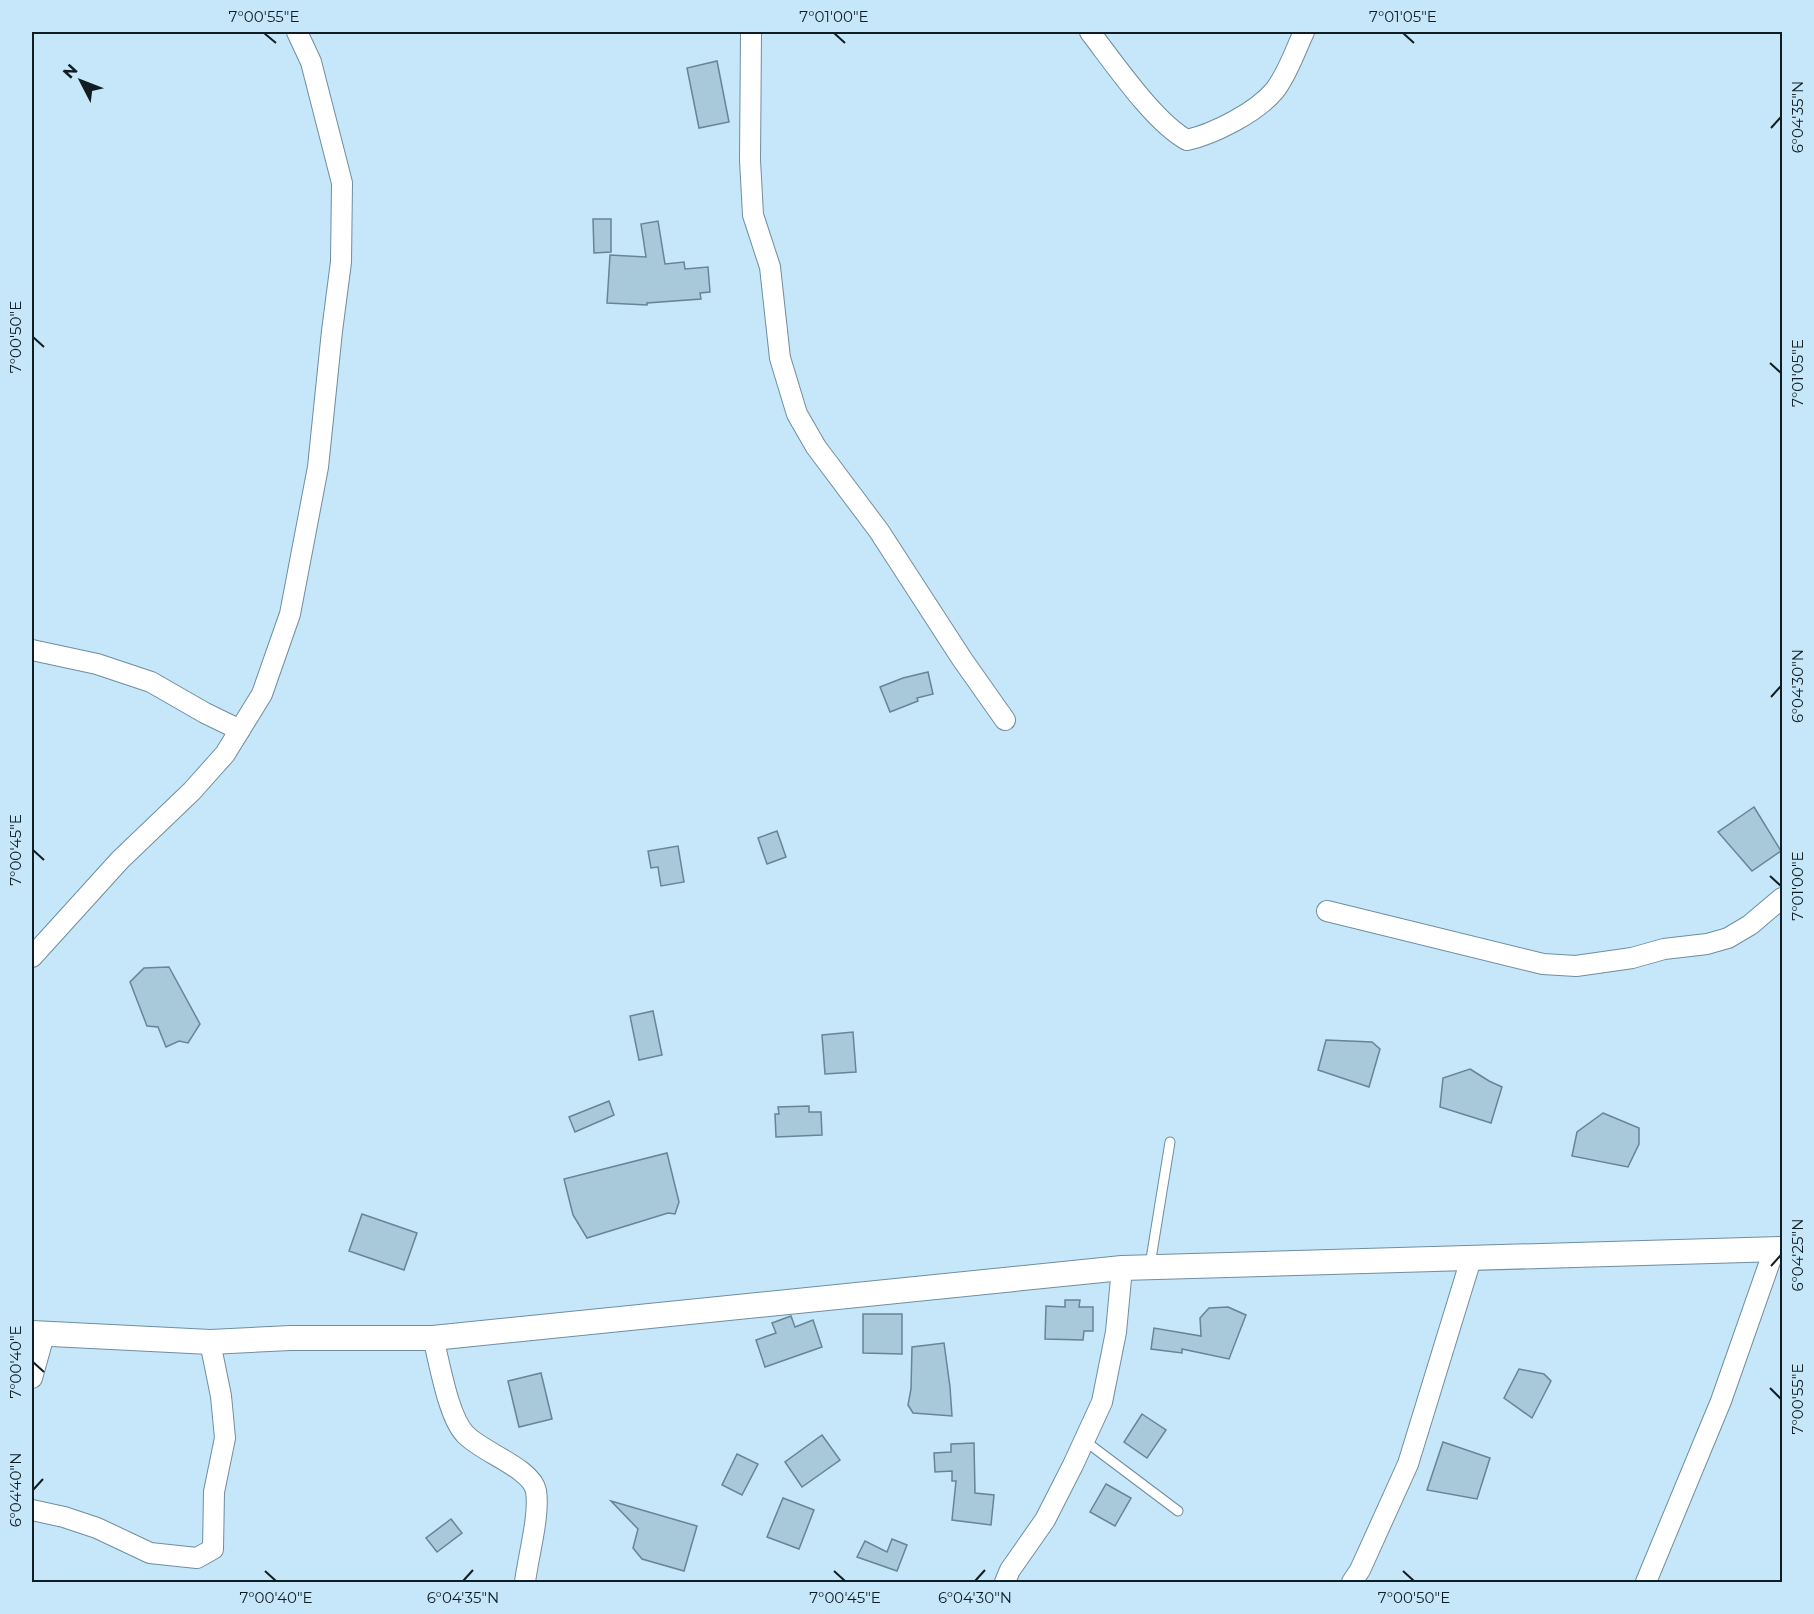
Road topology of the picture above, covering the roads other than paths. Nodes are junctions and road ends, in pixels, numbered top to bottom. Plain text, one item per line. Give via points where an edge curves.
1 (297, 32) edge
2 (751, 32) edge
3 (1090, 32) edge
4 (1304, 32) edge
5 (32, 650) edge
6 (1005, 720) dead end
7 (240, 730) junction
8 (1782, 898) edge
9 (1327, 911) dead end
10 (32, 957) edge
11 (1170, 1142) dead end
12 (1778, 1249) edge
13 (1471, 1259) junction
14 (1150, 1267) junction
15 (1122, 1268) junction
16 (38, 1334) edge
17 (433, 1338) junction
18 (210, 1342) junction
19 (32, 1378) edge
20 (1085, 1441) junction
21 (32, 1510) edge
22 (1178, 1511) dead end
23 (525, 1582) edge
24 (1005, 1582) edge
25 (1352, 1582) edge
26 (1646, 1582) edge

1 - 7 street via 311,62 342,183 341,262 318,467 292,603 262,694
2 - 6 street via 753,215 770,267 780,358 797,414
3 - 4 street via 1153,111 1187,140 1236,119 1274,91
5 - 7 street via 97,664 151,682
7 - 10 street via 225,754 192,791 120,860
8 - 9 street via 1728,938 1576,966 1543,964
11 - 14 lane
12 - 13 street
12 - 26 street via 1721,1401
13 - 14 street
13 - 25 street via 1408,1464
14 - 15 street
15 - 17 street
15 - 20 street via 1116,1332 1102,1402
16 - 18 street
16 - 19 street
17 - 18 street
17 - 23 street via 452,1410 463,1433 530,1479 536,1490
18 - 21 street via 225,1438 214,1492 213,1549 197,1558 150,1553 97,1528
20 - 22 lane
20 - 24 street via 1045,1520

